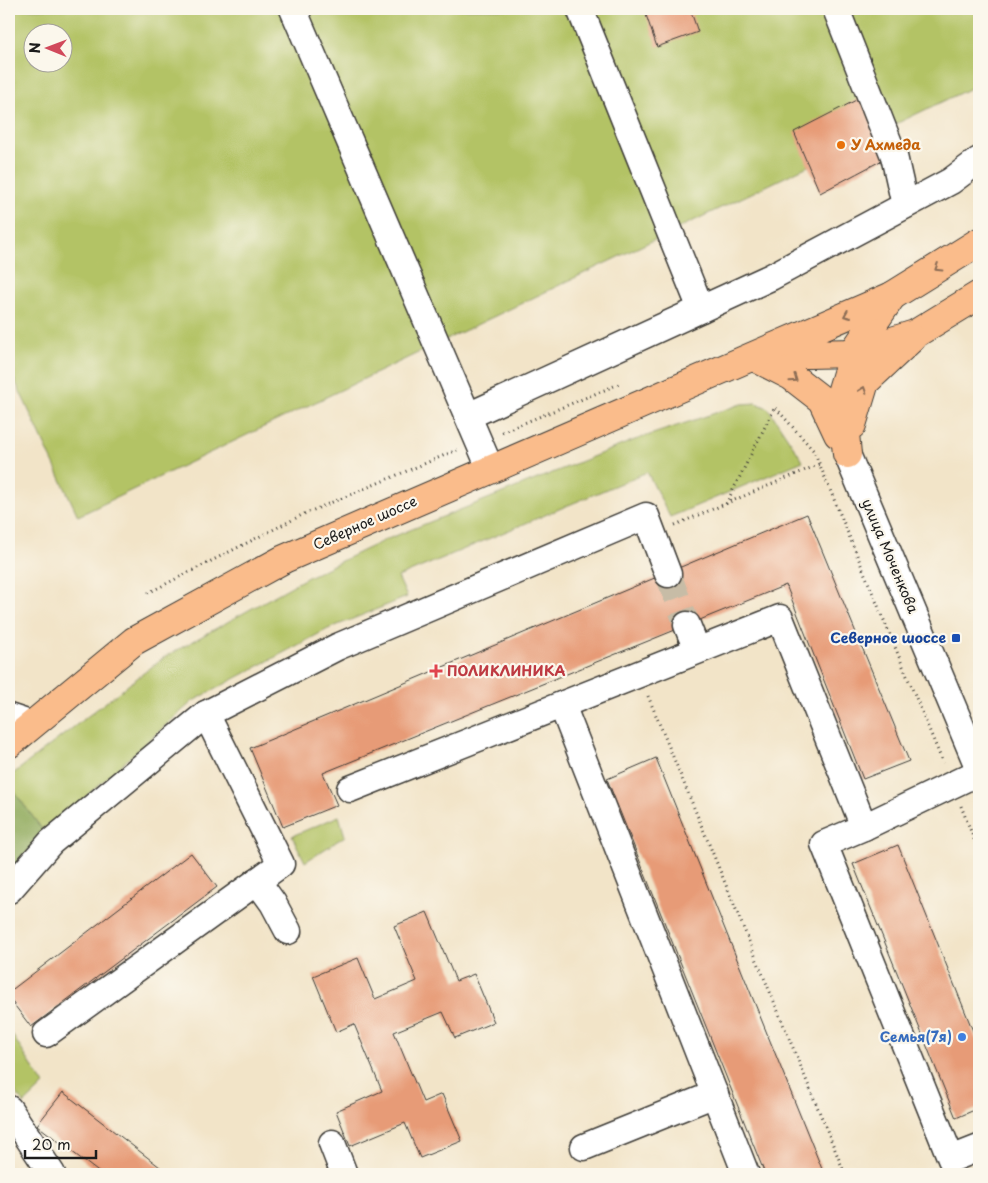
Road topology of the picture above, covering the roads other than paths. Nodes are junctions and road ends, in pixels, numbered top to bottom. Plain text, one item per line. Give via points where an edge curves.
1 (293, 9) edge
2 (580, 9) edge
3 (836, 9) edge
4 (979, 160) edge
5 (905, 205) junction
6 (979, 242) edge
7 (979, 295) edge
8 (892, 296) junction
9 (701, 309) junction
10 (915, 334) junction
11 (853, 353) junction
12 (752, 355) junction
13 (468, 416) junction
14 (847, 454) junction
15 (490, 468) junction
16 (668, 574) tunnel mouth
17 (687, 625) tunnel mouth
18 (698, 650) junction
19 (562, 705) junction
20 (206, 714) junction
21 (20, 720) edge
22 (9, 744) edge
23 (979, 768) edge
24 (979, 772) edge
25 (350, 789) dead end
26 (864, 827) junction
27 (257, 881) junction
28 (9, 890) edge
29 (288, 931) dead end
30 (46, 1034) dead end
31 (715, 1094) junction
32 (9, 1109) edge
33 (332, 1143) dead end
34 (584, 1147) dead end
35 (979, 1148) edge
36 (52, 1174) edge
37 (344, 1174) edge
38 (746, 1174) edge

1 - 13 street
2 - 9 street
3 - 5 street via 894,156
4 - 5 street via 951,181
5 - 9 street via 770,278
6 -> 8 main road, Северное шоссе
7 - 10 main road, Северное шоссе
8 - 11 main road
8 -> 12 main road, Северное шоссе
9 - 13 street
10 - 11 main road, Северное шоссе
14 -> 10 main road via 865,382
11 - 12 main road, Северное шоссе
11 - 14 main road via 841,393
12 -> 14 main road via 791,376 822,400
12 - 15 main road, Северное шоссе
13 - 15 street
14 - 23 street, улица Моченкова
15 - 21 main road, Северное шоссе via 284,559 134,641
16 - 20 street via 646,516 337,647
17 - 18 street
18 - 19 street
18 - 26 street via 780,618
19 - 25 street
19 - 31 street
20 - 27 street via 281,864
20 - 28 street via 51,842
21 - 22 main road, Северное шоссе
24 - 26 street
26 - 35 street via 824,844 951,1159
27 - 29 street
27 - 30 street
31 - 34 street
31 - 38 street
32 - 36 street
33 - 37 street

